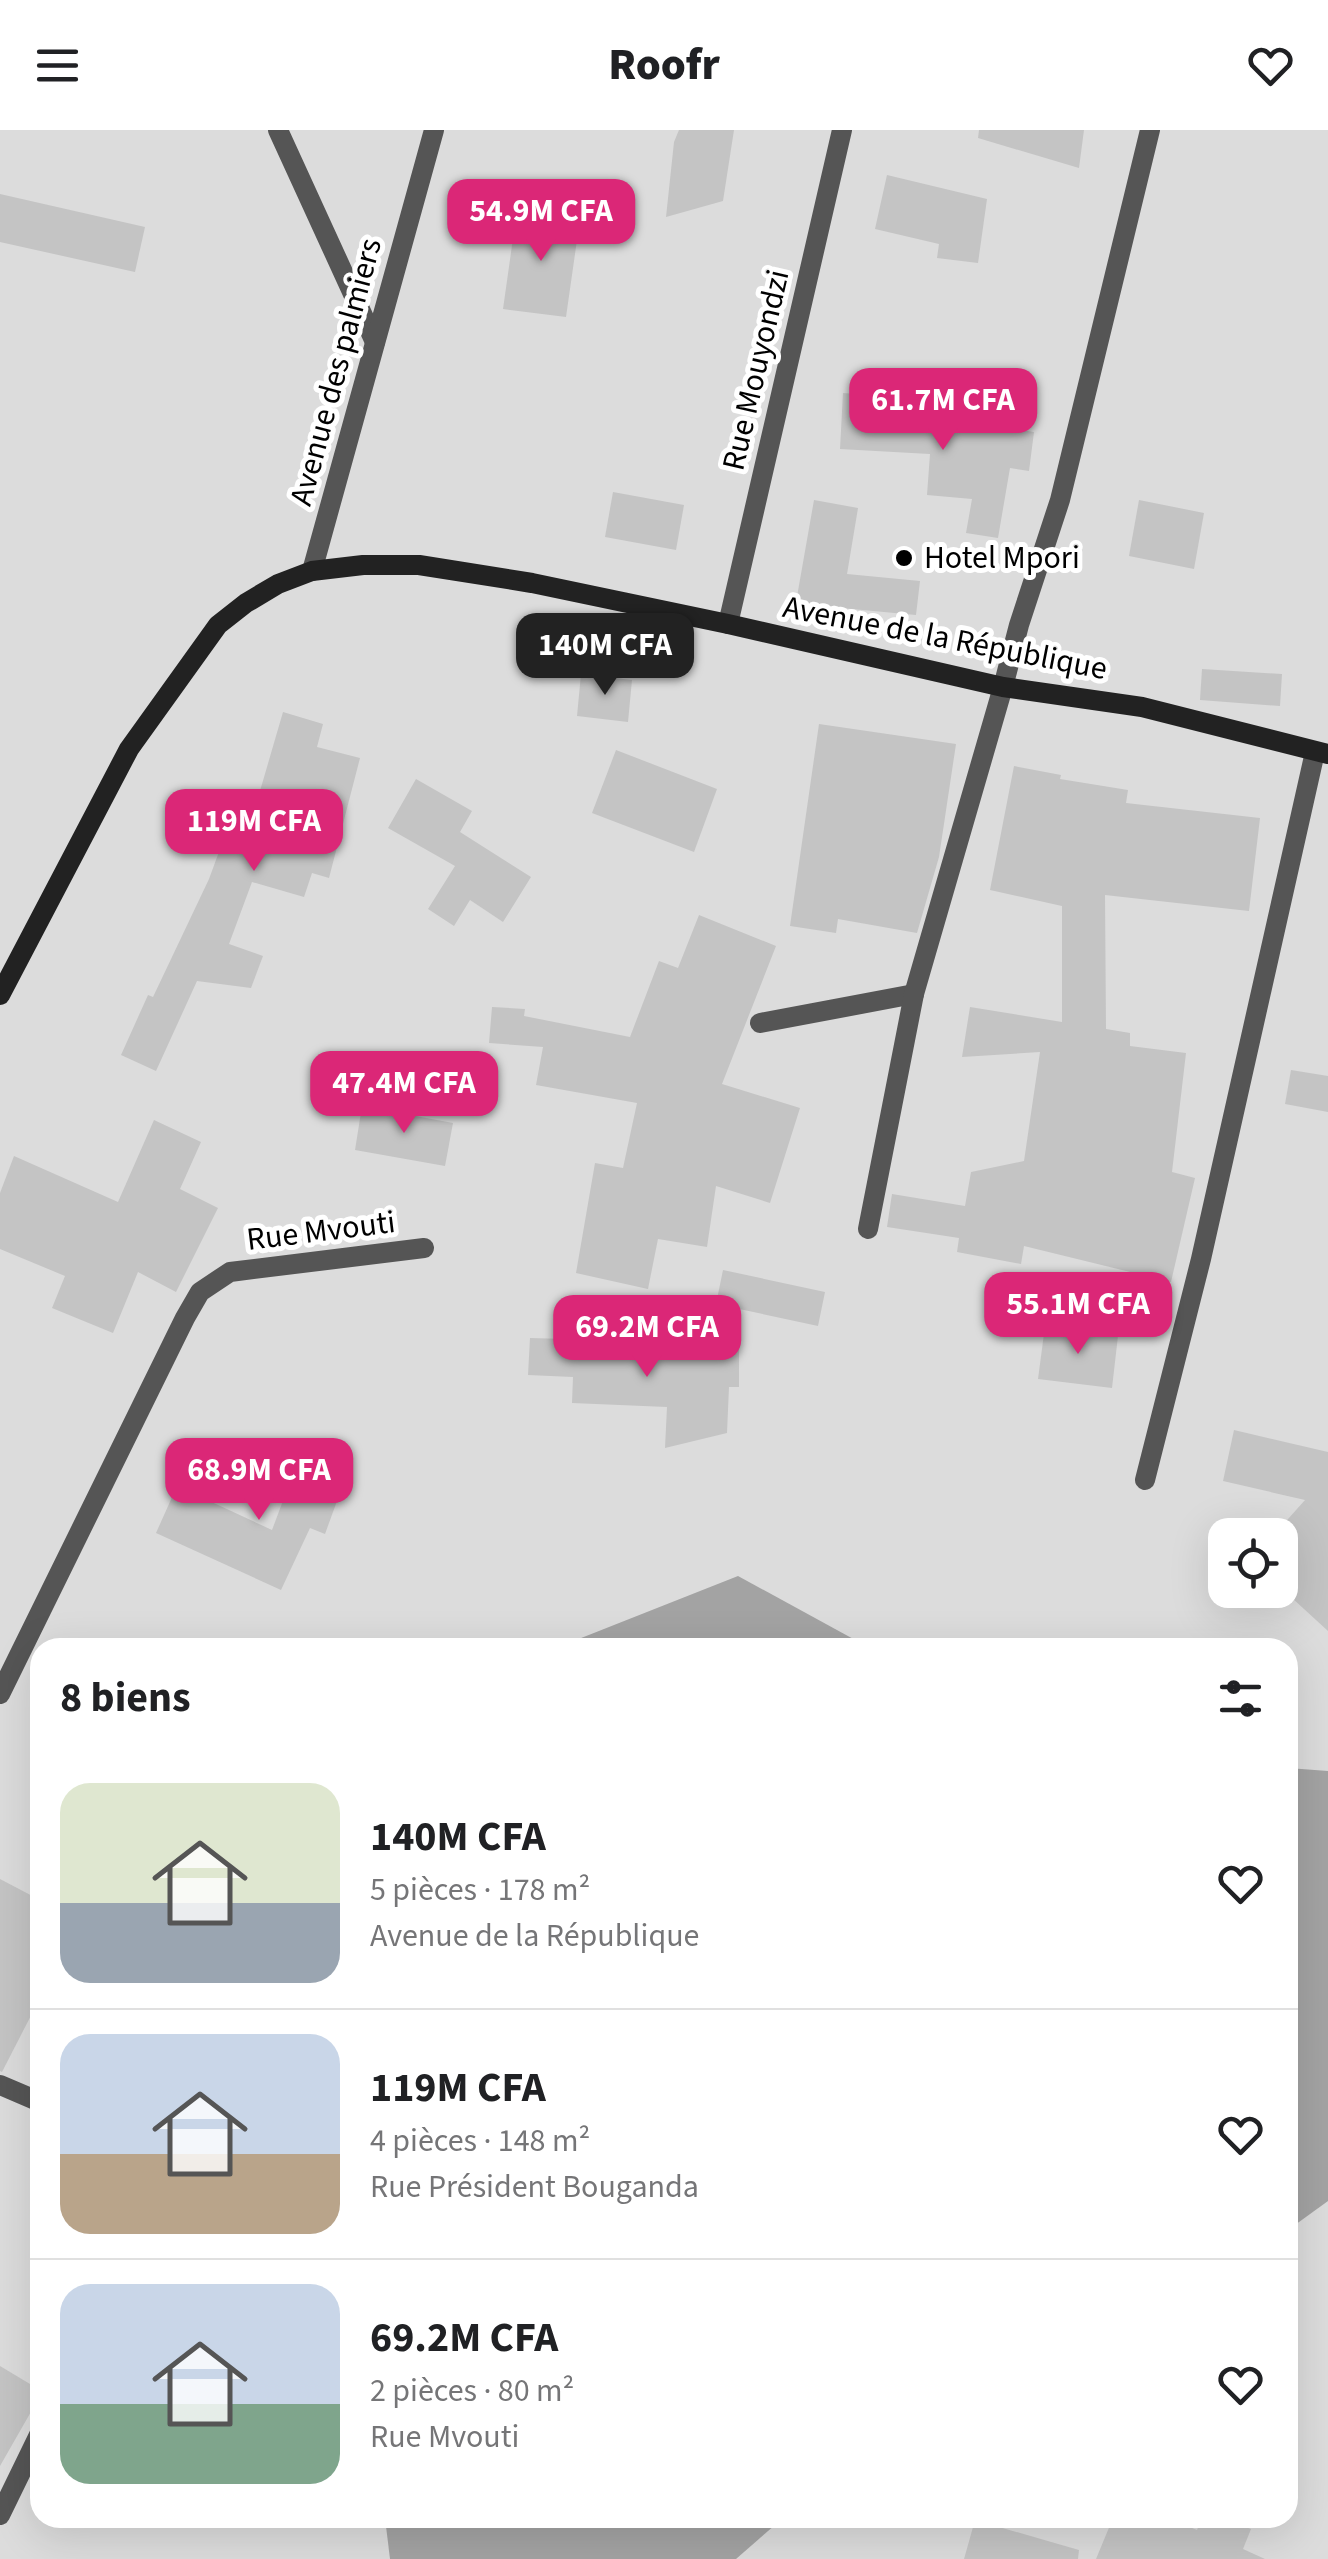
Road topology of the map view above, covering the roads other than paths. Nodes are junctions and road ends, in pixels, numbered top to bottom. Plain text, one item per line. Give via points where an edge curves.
1 (278, 130) edge
2 (434, 130) edge
3 (842, 130) edge
4 (1150, 130) edge
5 (375, 342) junction
6 (312, 572) junction
7 (728, 624) junction
8 (1003, 687) junction
9 (1322, 753) edge
10 (914, 994) junction
11 (0, 995) edge
12 (760, 1023) dead end
13 (868, 1230) dead end
14 (424, 1248) dead end
15 (1146, 1480) dead end
16 (0, 1694) edge
17 (0, 2085) edge
18 (30, 2098) edge
19 (30, 2454) edge
20 (0, 2515) edge

1 - 5 street
2 - 5 street, Avenue des palmiers
3 - 7 street, Rue Mouyondzi
4 - 8 street via 1060,500
5 - 6 street, Avenue des palmiers
6 - 7 street, Avenue de la République via 419,566
6 - 11 street, Avenue de la République via 278,584 218,625 128,749
7 - 8 street, Avenue de la République
8 - 9 street, Avenue de la République via 1142,707
8 - 10 street
9 - 15 street
10 - 12 street
10 - 13 street
14 - 16 street, Rue Mvouti via 230,1272 200,1292
17 - 18 street
19 - 20 street

